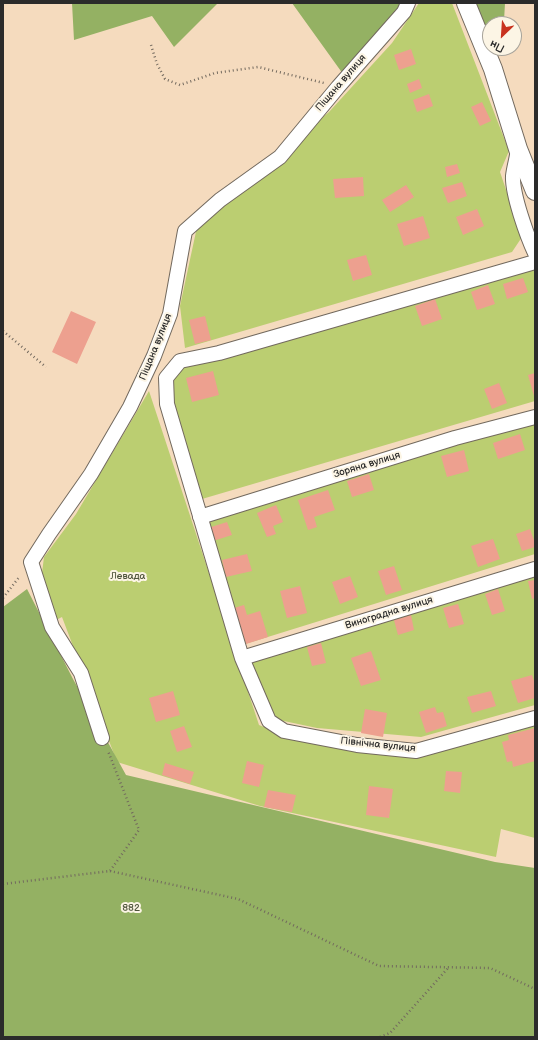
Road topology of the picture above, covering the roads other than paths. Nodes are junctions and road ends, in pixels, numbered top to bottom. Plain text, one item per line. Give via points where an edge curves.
1 (408, 3) edge
2 (466, 3) edge
3 (518, 149) junction
4 (535, 191) edge
5 (535, 253) edge
6 (535, 262) edge
7 (535, 417) edge
8 (200, 517) junction
9 (535, 569) edge
10 (242, 658) junction
11 (535, 718) edge
12 (102, 738) road end

1 - 12 street, Піщана вулиця via 404,12 280,157 220,200 185,231 170,314 154,356 130,407 91,474 31,562 52,627 81,673
2 - 3 street via 493,69
3 - 4 street
3 - 5 street via 513,177 529,241
6 - 8 street via 219,353 180,361 166,378 167,404
7 - 8 street, Зоряна вулиця via 455,438
8 - 10 street
9 - 10 street, Виноградна вулиця
10 - 11 street, Північна вулиця via 269,721 284,731 357,745 416,751

